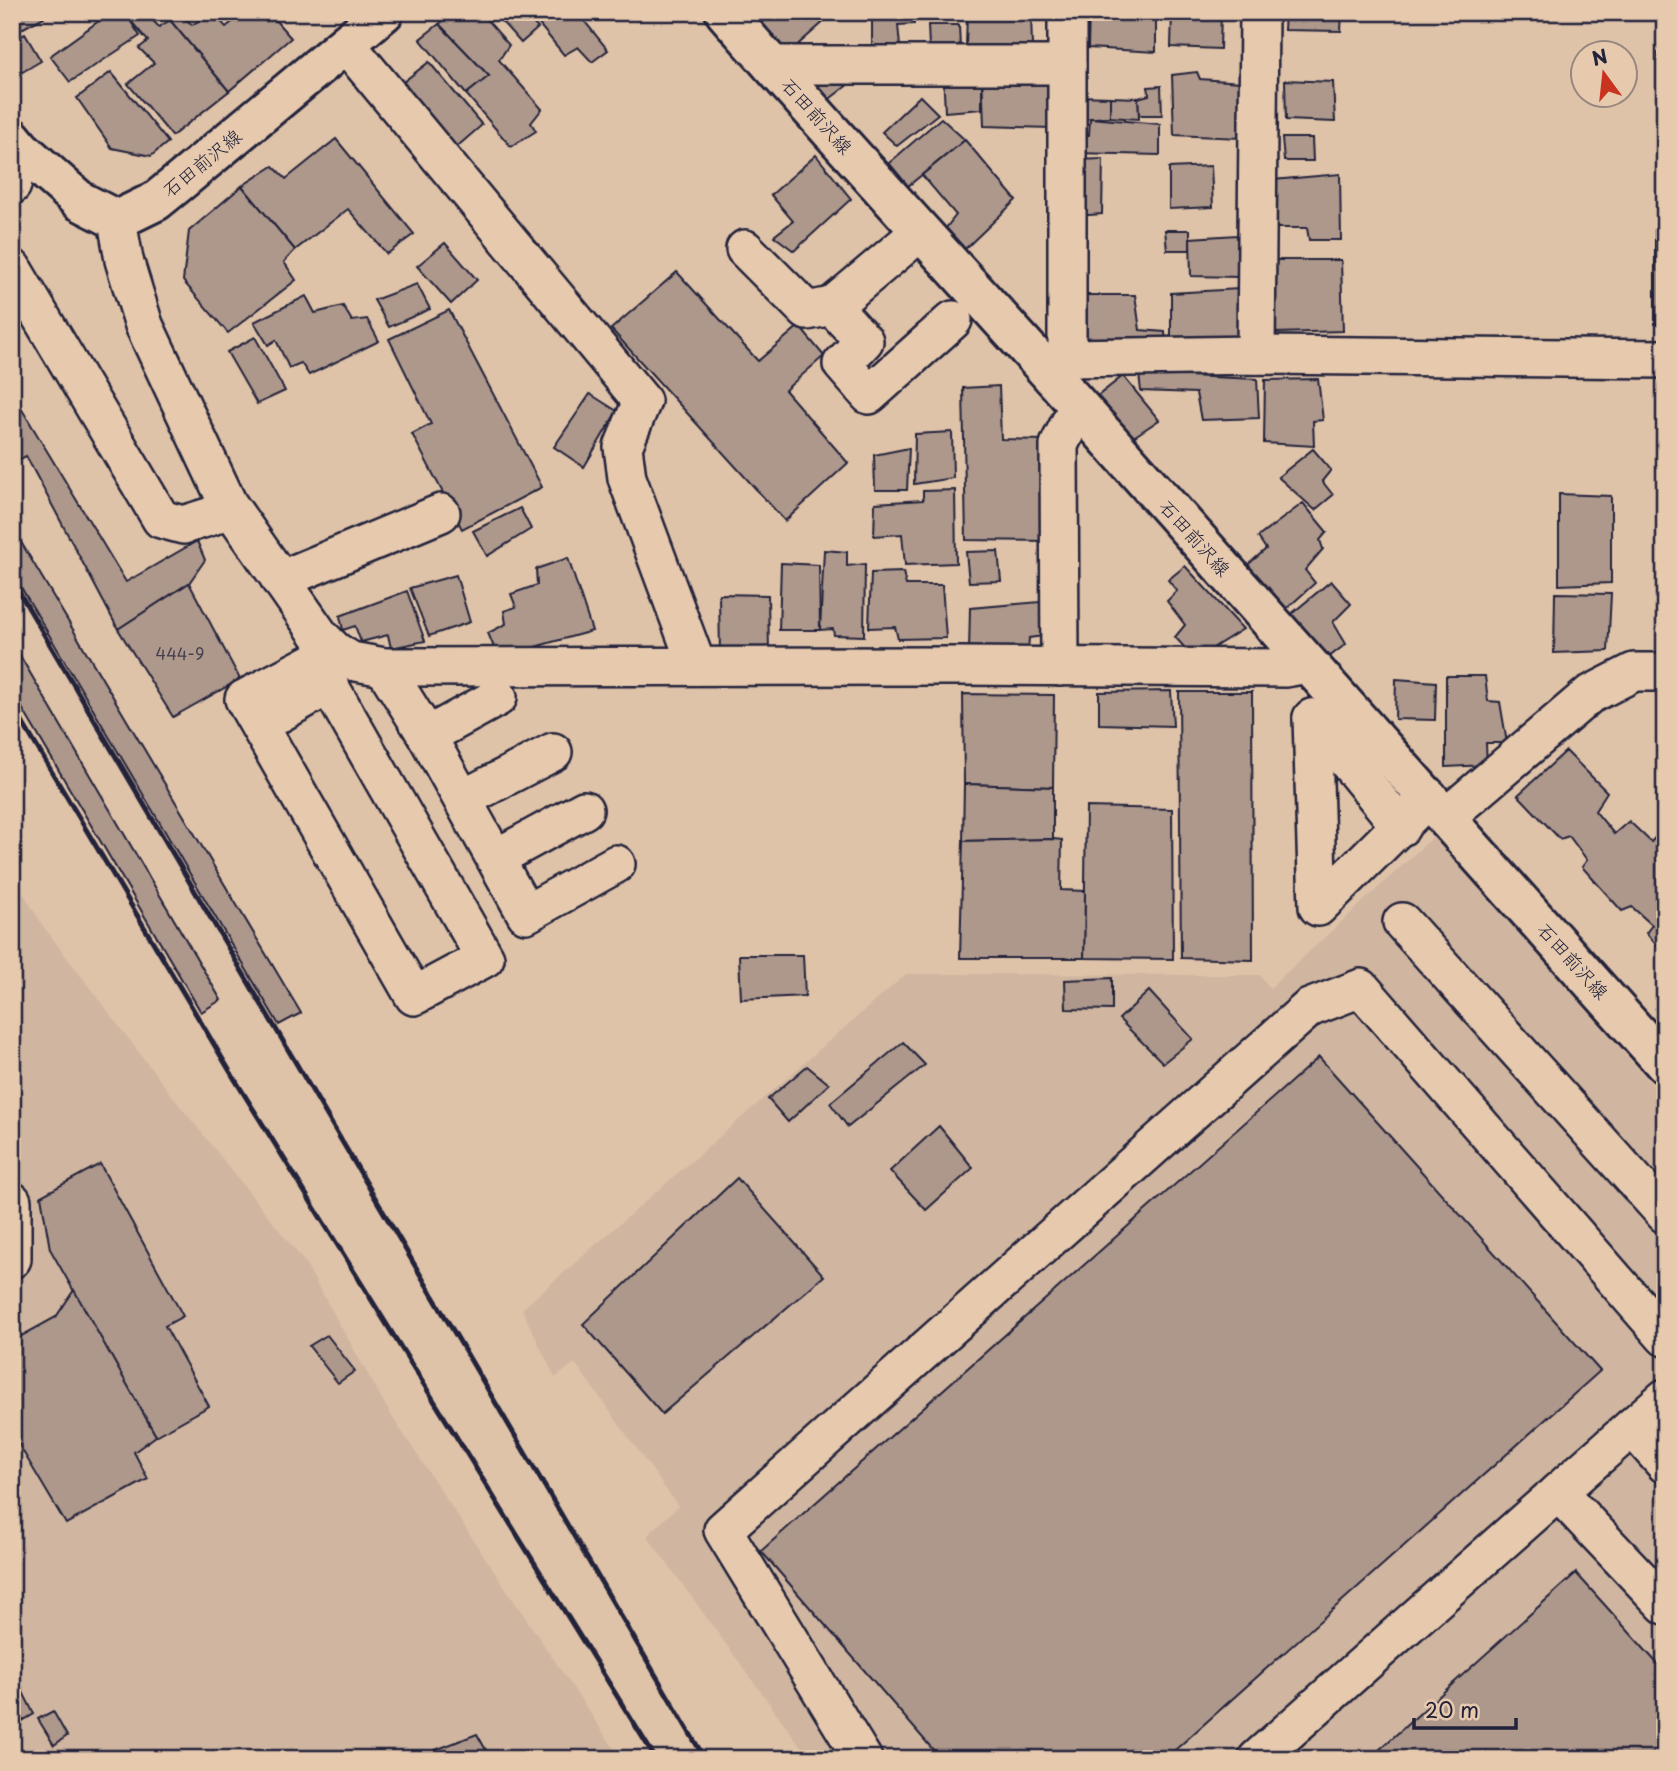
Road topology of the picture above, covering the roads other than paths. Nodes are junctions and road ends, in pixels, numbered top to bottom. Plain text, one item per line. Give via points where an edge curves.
1 (384, 12) edge
2 (725, 12) edge
3 (1067, 12) edge
4 (1259, 12) edge
5 (346, 44) junction
6 (771, 65) junction
7 (1067, 65) junction
8 (15, 158) edge
9 (117, 220) junction
10 (920, 232) junction
11 (746, 249) dead end
12 (12, 268) edge
13 (832, 306) junction
14 (953, 320) dead end
15 (1255, 355) junction
16 (1665, 359) edge
17 (1059, 368) junction
18 (1078, 407) junction
19 (228, 504) junction
20 (442, 513) dead end
21 (272, 568) junction
22 (335, 650) junction
23 (1308, 664) junction
24 (697, 666) junction
25 (384, 667) junction
26 (1060, 667) junction
27 (1665, 672) edge
28 (498, 697) dead end
29 (259, 724) junction
30 (427, 736) junction
31 (553, 752) dead end
32 (463, 799) junction
33 (1437, 807) junction
34 (584, 810) dead end
35 (1401, 827) dead end
36 (496, 858) junction
37 (617, 864) dead end
38 (1402, 922) dead end
39 (1665, 1064) edge
40 (12, 1201) edge
41 (1665, 1214) edge
42 (12, 1259) edge
43 (1665, 1337) edge
44 (1665, 1398) edge
45 (1632, 1427) junction
46 (1665, 1464) edge
47 (1558, 1492) junction
48 (1665, 1605) edge
49 (863, 1759) edge
50 (1257, 1759) edge

1 - 5 main road, 石田前沢線
2 - 6 main road, 石田前沢線
3 - 7 street
4 - 15 street
5 - 9 main road, 石田前沢線 via 156,201
5 - 24 street via 642,401 623,447 627,478
6 - 7 street
6 - 10 main road, 石田前沢線
7 - 17 street
8 - 9 main road
9 - 19 street via 144,325
10 - 13 street
10 - 17 main road, 石田前沢線
11 - 13 street via 807,311
12 - 19 street via 161,519 183,525 212,516
13 - 14 street via 864,341 842,364 869,395
15 - 16 street
15 - 17 street
17 - 18 main road, 石田前沢線
18 - 23 main road, 石田前沢線
18 - 26 street via 1059,446
19 - 21 street
20 - 21 street
21 - 22 street
22 - 25 street via 351,661
22 - 29 street via 244,699
23 - 26 street via 1285,668
23 - 33 main road, 石田前沢線
24 - 25 street
24 - 26 street
25 - 30 street
27 - 33 street via 1634,672 1589,695
28 - 30 street
29 - 29 street via 414,996 485,958 329,685
30 - 32 street
31 - 32 street
32 - 36 street
33 - 35 street
33 - 39 main road, 石田前沢線
34 - 36 street
36 - 37 street via 526,914
38 - 41 street
40 - 42 street
43 - 49 street via 1361,988 1309,1008 723,1530
44 - 45 street
45 - 46 street
45 - 47 street
47 - 48 street
47 - 50 street

